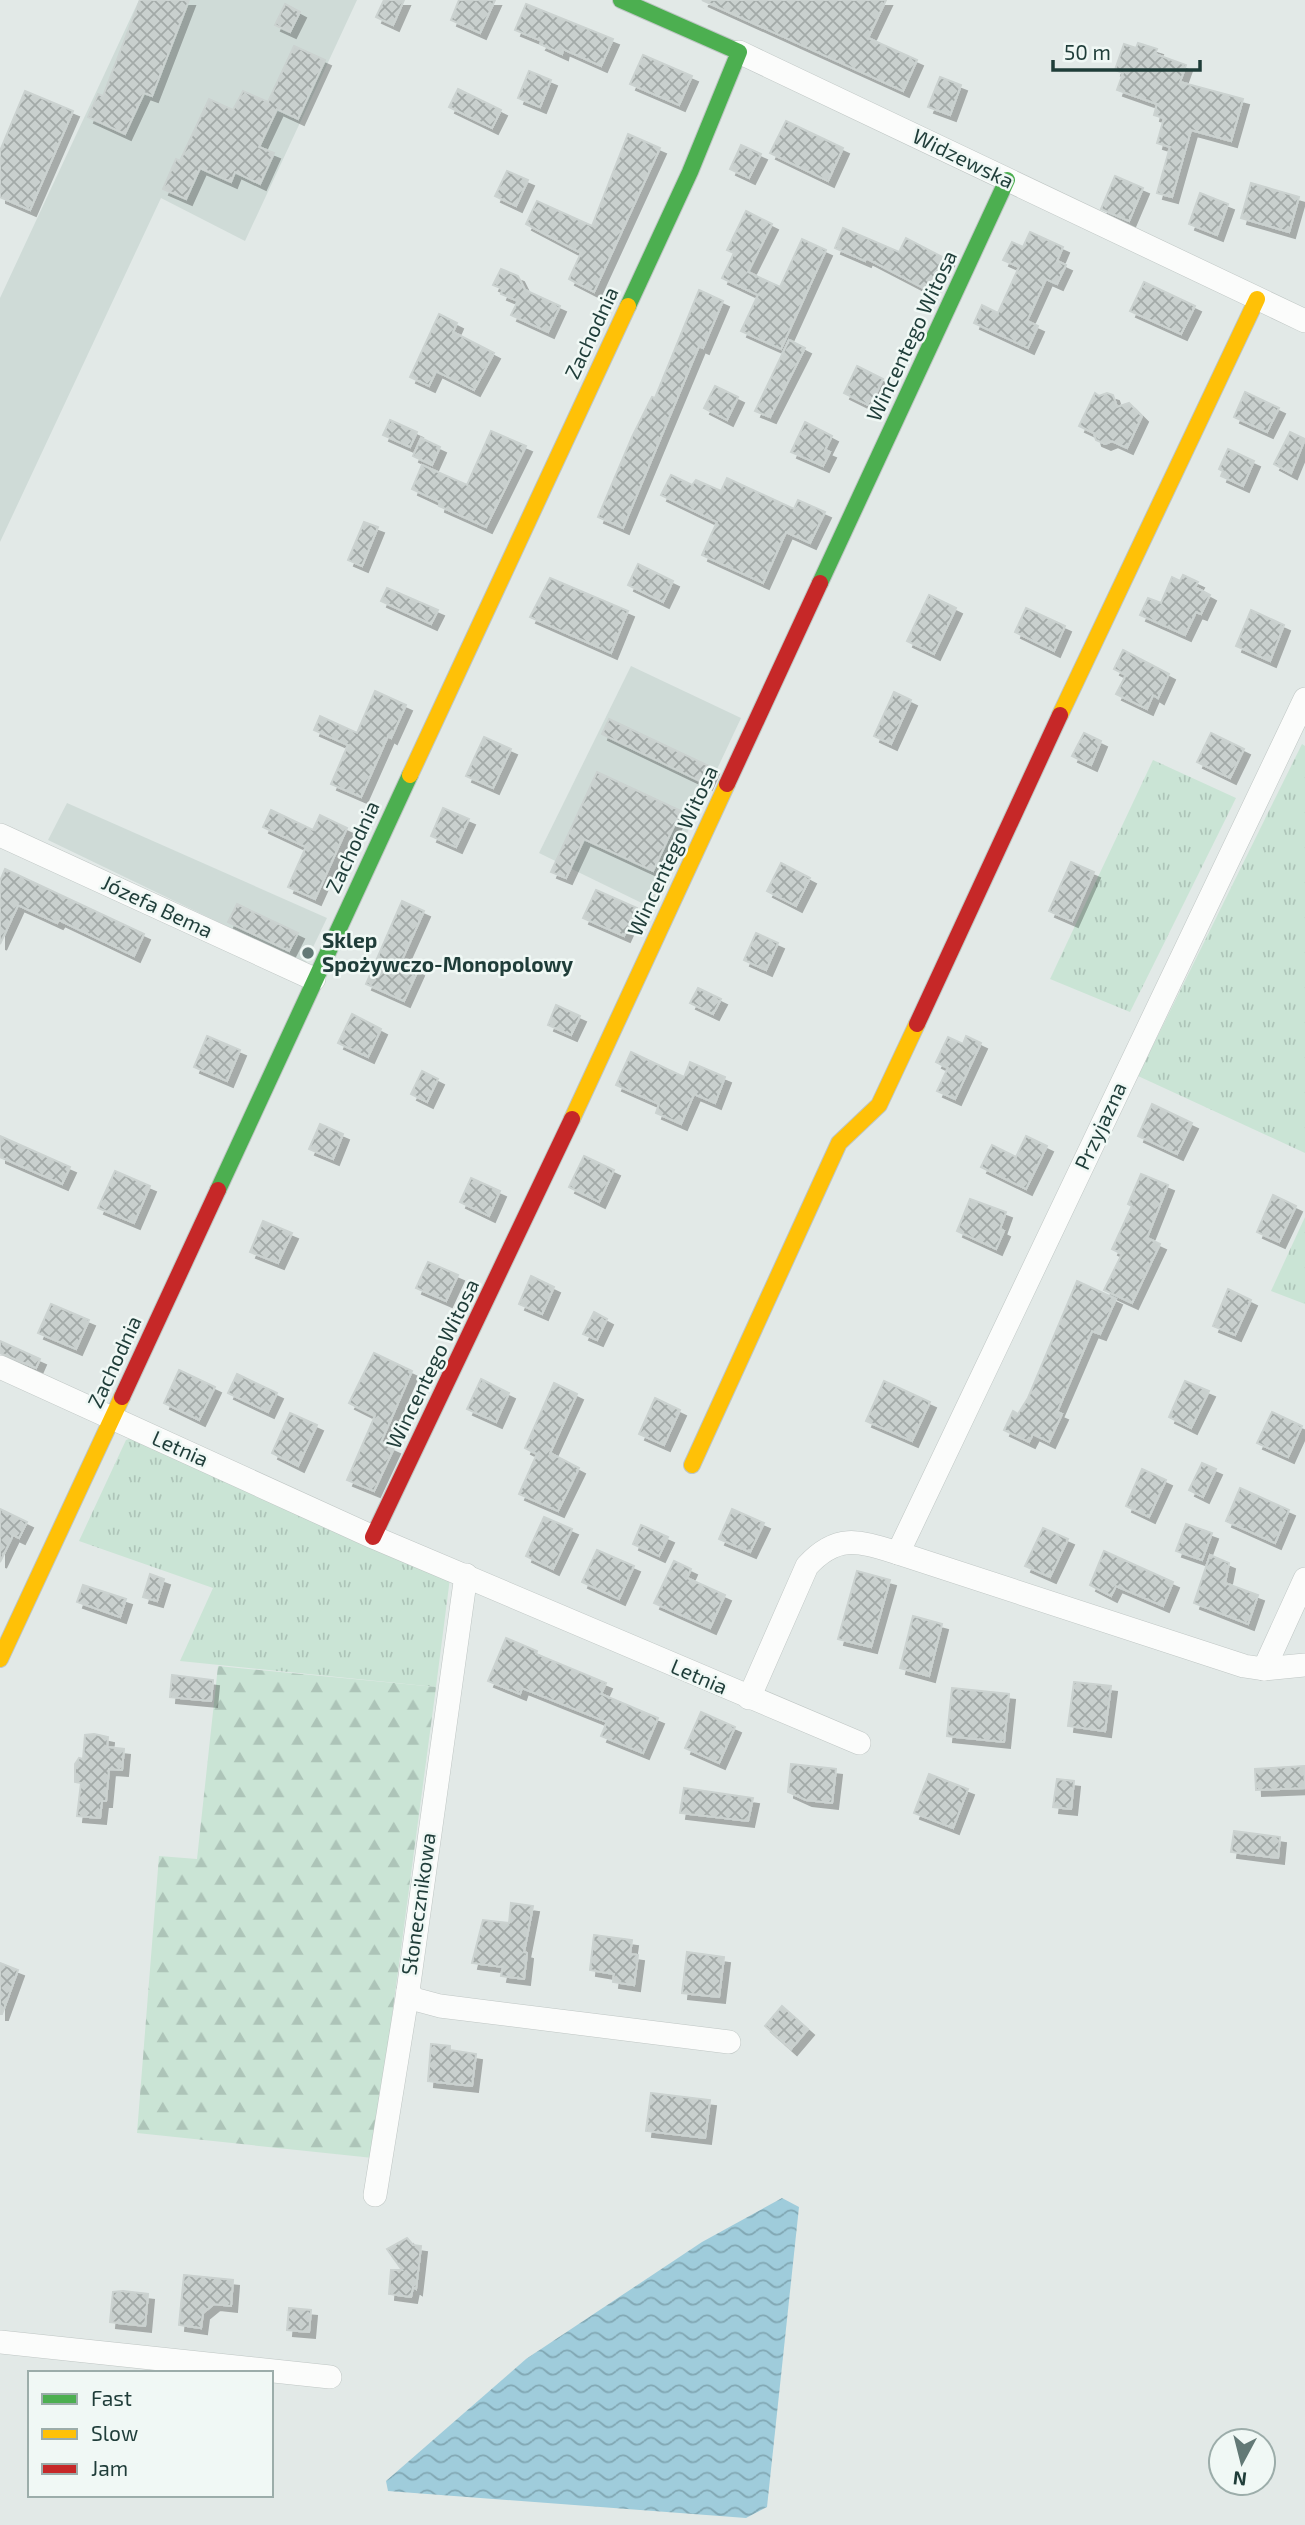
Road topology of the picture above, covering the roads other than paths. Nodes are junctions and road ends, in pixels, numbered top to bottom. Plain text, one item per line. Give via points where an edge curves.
1 (621, 0) edge
2 (739, 52) junction
3 (1007, 180) junction
4 (1257, 299) junction
5 (1305, 321) edge
6 (1305, 699) edge
7 (0, 835) edge
8 (314, 979) junction
9 (0, 1367) edge
10 (113, 1418) junction
11 (692, 1465) dead end
12 (373, 1536) junction
13 (898, 1553) junction
14 (466, 1576) junction
15 (1305, 1579) edge
16 (0, 1659) edge
17 (1305, 1665) edge
18 (1264, 1669) junction
19 (749, 1698) junction
20 (859, 1743) dead end
21 (408, 1991) junction
22 (729, 2042) dead end
23 (375, 2195) dead end
24 (0, 2343) edge
25 (273, 2371) edge
26 (273, 2371) edge
27 (331, 2377) dead end

1 - 2 street, Widzewska
2 - 3 street, Widzewska
2 - 8 street, Zachodnia via 690,172
3 - 4 street, Widzewska
3 - 12 street, Wincentego Witosa via 497,1280
4 - 5 street, Widzewska
4 - 11 street via 879,1105 870,1119 846,1132 839,1143
6 - 13 street, Przyjazna
7 - 8 street, Józefa Bema
8 - 10 street, Zachodnia
9 - 10 street, Letnia
10 - 12 street, Letnia
10 - 16 street, Zachodnia
12 - 14 street, Letnia
13 - 18 street, Letnia via 1201,1654
13 - 19 street, Letnia via 846,1541 818,1553 807,1566
14 - 19 street, Letnia
14 - 21 street, Słonecznikowa
15 - 18 street
17 - 18 street, Letnia
19 - 20 street
21 - 22 street, Słonecznikowa via 414,1999 440,2007
21 - 23 street
24 - 25 street
26 - 27 street

